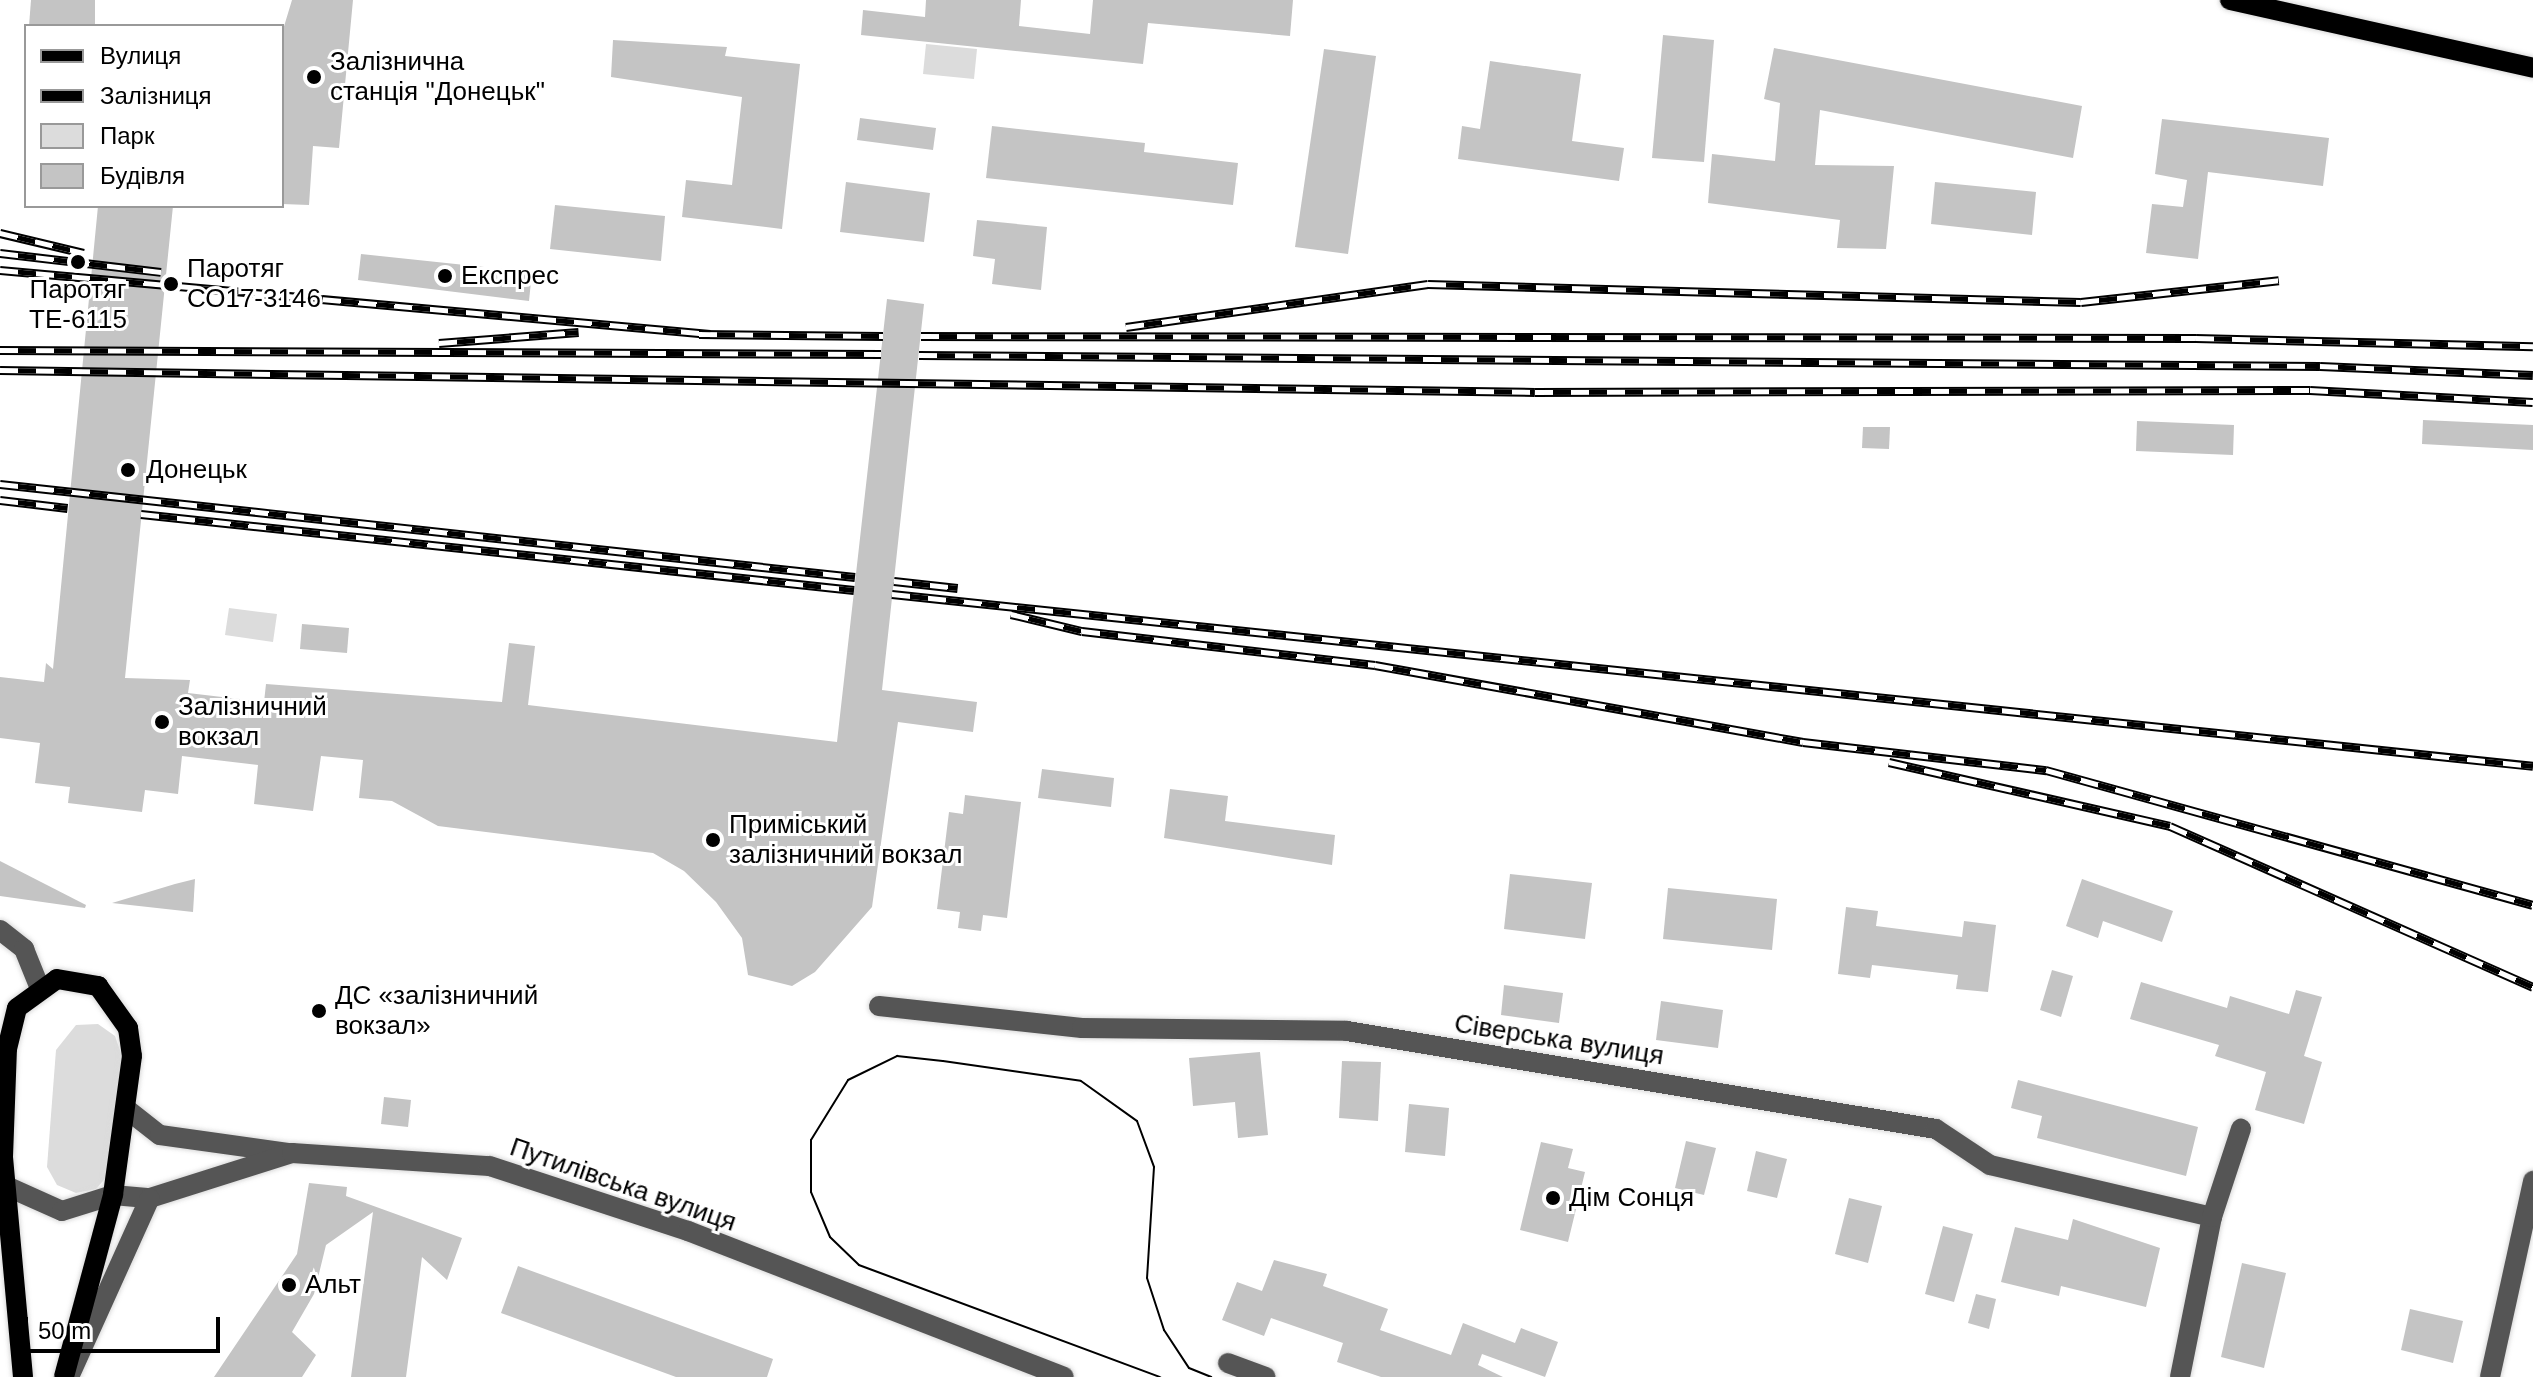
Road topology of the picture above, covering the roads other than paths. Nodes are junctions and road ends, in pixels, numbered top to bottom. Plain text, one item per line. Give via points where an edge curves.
1 (2230, 0) edge
2 (2533, 68) edge
3 (0, 930) edge
4 (39, 986) junction
5 (879, 1006) dead end
6 (129, 1111) junction
7 (2241, 1129) dead end
8 (292, 1153) junction
9 (2533, 1181) edge
10 (6, 1186) junction
11 (113, 1195) junction
12 (150, 1198) junction
13 (2212, 1217) junction
14 (1228, 1363) dead end
15 (23, 1377) edge
16 (67, 1377) edge
17 (1064, 1377) edge
18 (1266, 1377) edge
19 (2180, 1377) edge
20 (2490, 1377) edge

1 - 2 main road
3 - 4 street via 24,949
4 - 6 main road via 82,979 112,1004 128,1028
4 - 10 main road via 17,1008 7,1049
5 - 13 street, Сіверська вулиця via 1082,1028 1347,1031 1936,1129 1990,1165
6 - 8 street via 160,1135
6 - 11 main road
7 - 13 street
8 - 12 street, Путилівська вулиця
8 - 17 street, Путилівська вулиця via 442,1159 550,1183
9 - 20 street
10 - 11 street via 62,1211
10 - 15 main road
11 - 12 street
11 - 16 main road
12 - 16 street
13 - 19 street
14 - 18 street

